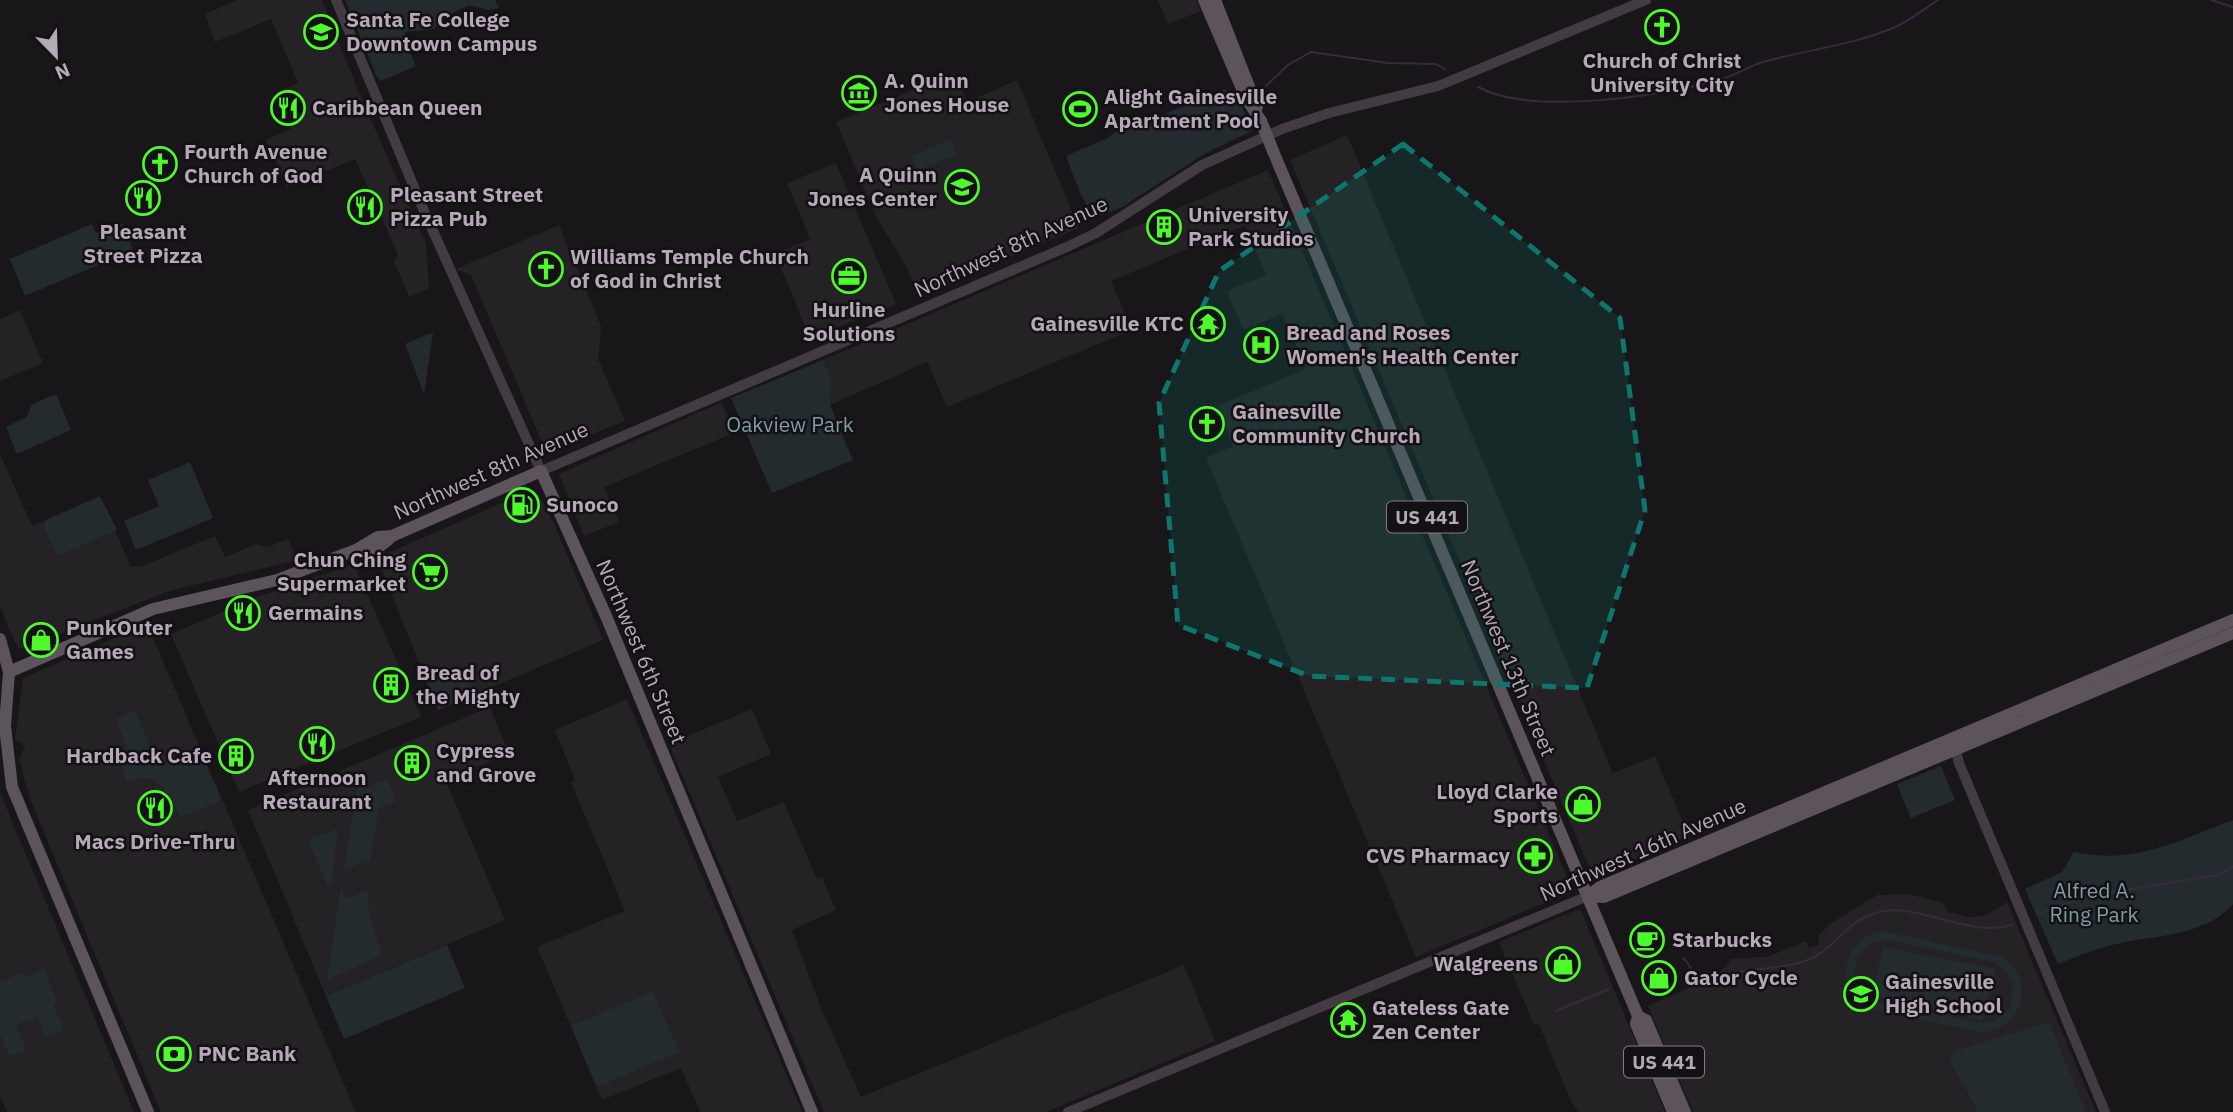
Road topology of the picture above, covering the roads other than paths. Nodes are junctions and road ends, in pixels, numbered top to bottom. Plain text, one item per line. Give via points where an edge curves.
1 (336, 0) edge
2 (1204, 0) edge
3 (1215, 0) edge
4 (1646, 0) edge
5 (1261, 121) junction
6 (541, 471) junction
7 (2233, 620) edge
8 (2233, 633) edge
9 (0, 639) edge
10 (3, 674) edge
11 (1954, 744) junction
12 (1588, 896) junction
13 (1638, 1016) junction
14 (1656, 1072) junction
15 (148, 1112) edge
16 (812, 1112) edge
17 (1068, 1112) edge
18 (1672, 1112) edge
19 (1678, 1112) edge
20 (1685, 1112) edge
21 (2105, 1112) edge

1 - 6 street, Northwest 6th Street via 424,211
2 - 5 main road, Northwest 13th Street / US 441
3 - 5 main road, Northwest 13th Street / US 441
4 - 6 street, Northwest 8th Avenue via 1438,86 1329,113 1271,134 1202,165 1069,246
5 - 12 main road, Northwest 13th Street / US 441, bridge
6 - 10 main road, Northwest 8th Avenue via 392,536 381,547 358,549 277,580 153,609
6 - 16 main road, Northwest 6th Street
7 - 11 main road, Northwest 16th Avenue
8 - 11 main road, Northwest 16th Avenue
9 - 10 main road
10 - 15 main road via 12,787
11 - 12 main road, Northwest 16th Avenue via 1604,897
11 - 21 street
12 - 13 main road, Northwest 13th Street / US 441
12 - 17 street, Northwest 16th Avenue
13 - 14 main road, Northwest 13th Street / US 441 via 1636,1024
13 - 20 main road, Northwest 13th Street / US 441 via 1646,1020
14 - 18 main road, Northwest 13th Street / US 441
14 - 19 main road via 1663,1077

